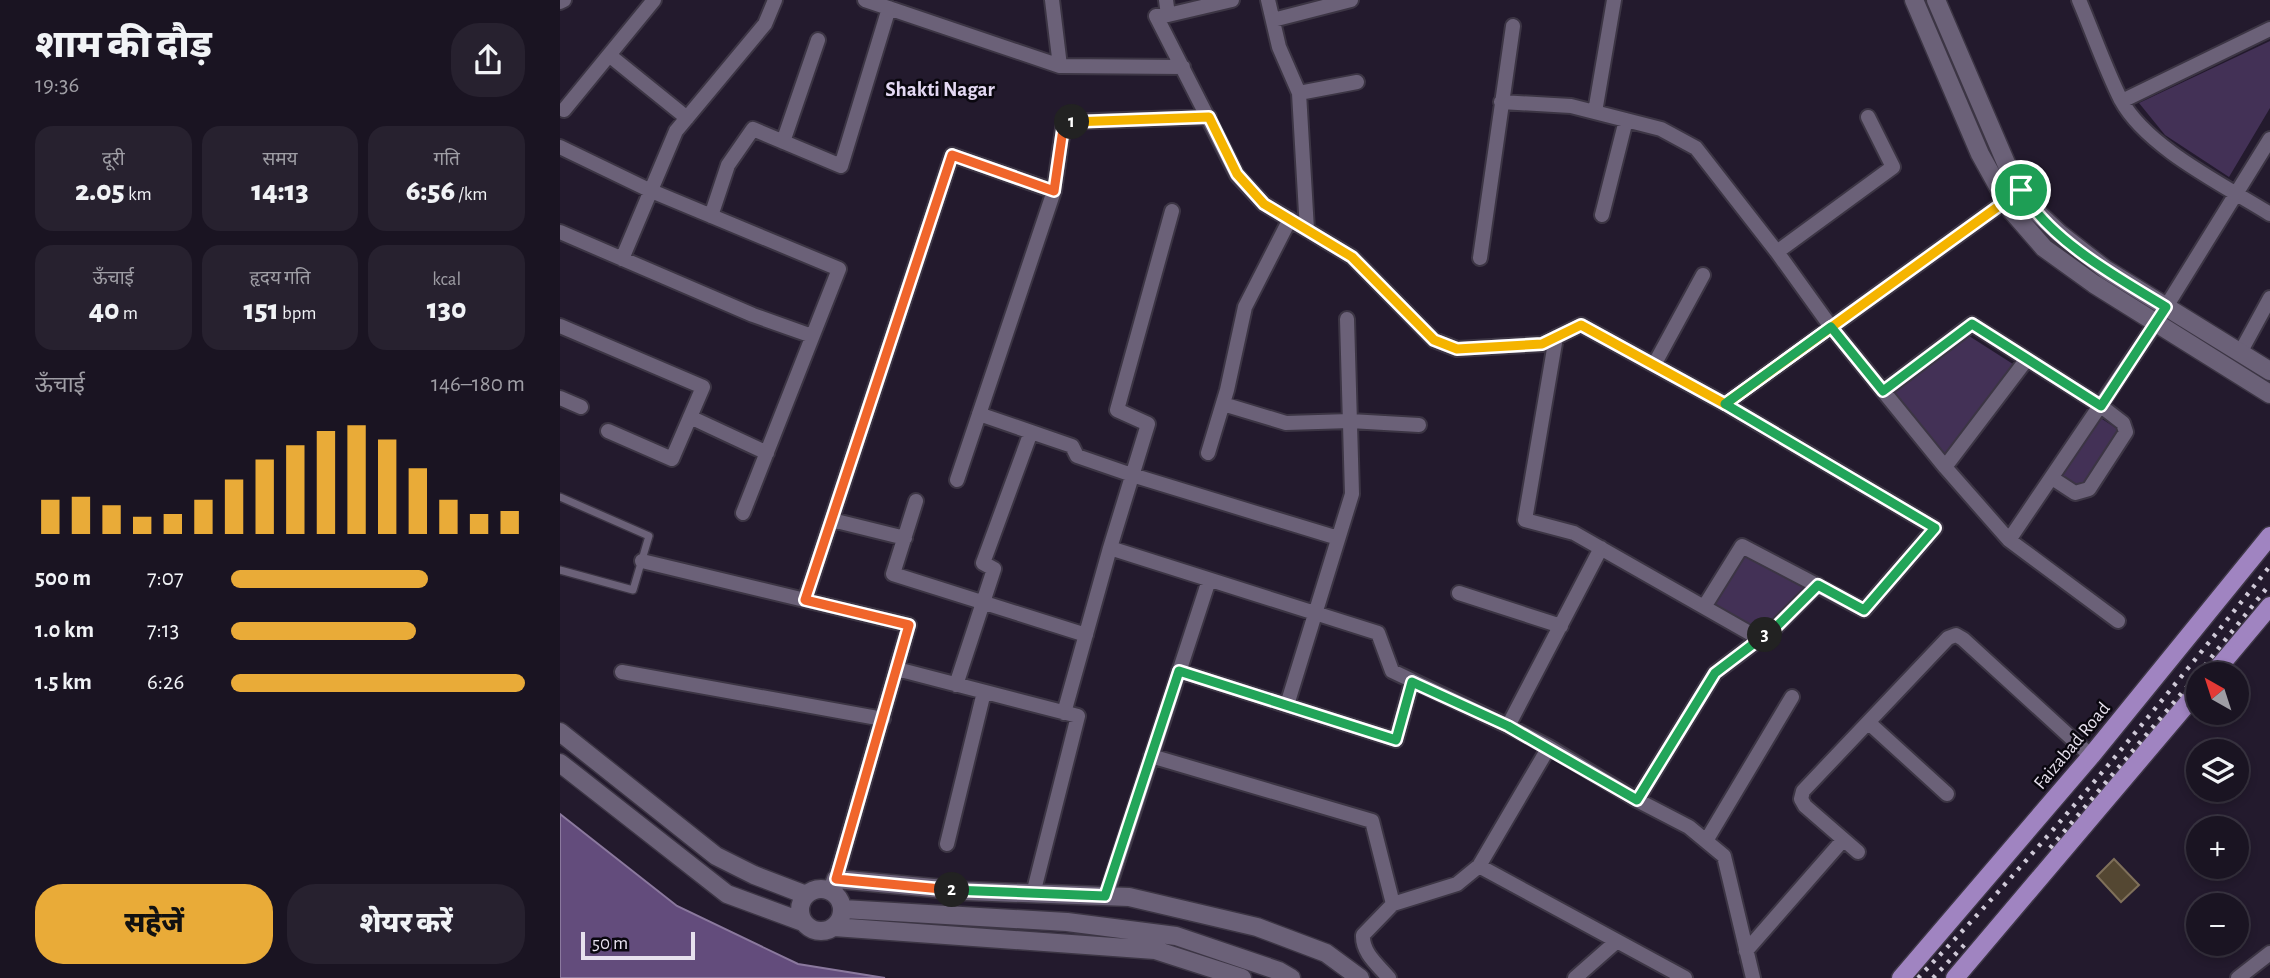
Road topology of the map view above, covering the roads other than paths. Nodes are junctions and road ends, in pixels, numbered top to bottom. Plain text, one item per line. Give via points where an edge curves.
1 (654, 0) edge
2 (775, 0) edge
3 (1052, 0) edge
4 (1233, 0) edge
5 (1268, 0) edge
6 (1351, 0) edge
7 (1614, 0) edge
8 (1914, 0) edge
9 (1937, 0) edge
10 (2079, 0) edge
11 (877, 3) edge
12 (1167, 7) edge
13 (1273, 20) junction
14 (1513, 26) dead end
15 (2270, 29) edge
16 (818, 40) dead end
17 (609, 55) junction
18 (1059, 66) junction
19 (1183, 66) junction
20 (1357, 82) dead end
21 (1299, 93) junction
22 (2122, 101) junction
23 (1501, 102) junction
24 (564, 110) dead end
25 (1595, 112) junction
26 (1209, 117) junction
27 (1868, 117) dead end
28 (687, 118) junction
29 (1626, 120) junction
30 (2270, 139) edge
31 (783, 142) junction
32 (560, 147) edge
33 (649, 190) junction
34 (2021, 190) junction
35 (1054, 191) junction
36 (2236, 193) junction
37 (2006, 201) junction
38 (1172, 211) dead end
39 (2270, 214) edge
40 (1602, 215) dead end
41 (711, 216) junction
42 (1290, 219) junction
43 (1307, 230) junction
44 (560, 233) edge
45 (1777, 252) junction
46 (1480, 258) dead end
47 (622, 259) junction
48 (1703, 275) dead end
49 (2270, 298) edge
50 (2166, 307) junction
51 (1347, 319) dead end
52 (2156, 323) junction
53 (560, 327) edge
54 (1831, 327) junction
55 (812, 336) junction
56 (1556, 337) junction
57 (2240, 353) junction
58 (2027, 359) junction
59 (1654, 365) junction
60 (2270, 371) edge
61 (1883, 391) junction
62 (2270, 394) edge
63 (560, 398) edge
64 (1223, 404) junction
65 (1725, 404) junction
66 (2101, 406) junction
67 (581, 407) dead end
68 (979, 414) junction
69 (690, 417) junction
70 (1350, 421) junction
71 (1419, 425) dead end
72 (608, 431) dead end
73 (1031, 432) junction
74 (767, 453) junction
75 (1208, 453) dead end
76 (1945, 467) junction
77 (1132, 475) junction
78 (2052, 478) junction
79 (957, 480) dead end
80 (560, 497) edge
81 (916, 501) dead end
82 (743, 513) dead end
83 (832, 520) junction
84 (2270, 536) edge
85 (905, 538) junction
86 (1338, 538) junction
87 (2009, 540) junction
88 (1110, 548) junction
89 (1601, 548) junction
90 (642, 561) junction
91 (560, 570) edge
92 (1209, 579) junction
93 (1818, 585) junction
94 (1459, 593) dead end
95 (805, 600) junction
96 (983, 603) junction
97 (2270, 606) edge
98 (1704, 607) junction
99 (1315, 613) junction
100 (2118, 621) dead end
101 (1561, 626) junction
102 (1086, 635) junction
103 (1760, 639) junction
104 (2223, 662) edge
105 (897, 669) junction
106 (1179, 671) junction
107 (622, 672) dead end
108 (1412, 682) junction
109 (956, 685) junction
110 (984, 692) junction
111 (1792, 697) dead end
112 (1287, 705) junction
113 (2186, 705) edge
114 (1065, 713) junction
115 (883, 719) junction
116 (1869, 723) junction
117 (1508, 726) junction
118 (560, 732) edge
119 (1549, 747) junction
120 (1151, 756) junction
121 (2091, 756) junction
122 (560, 763) edge
123 (1947, 794) dead end
124 (1637, 800) junction
125 (1843, 840) junction
126 (1706, 841) junction
127 (947, 844) dead end
128 (1858, 852) dead end
129 (1479, 866) junction
130 (834, 885) junction
131 (1032, 894) junction
132 (806, 895) junction
133 (1105, 896) junction
134 (1393, 904) junction
135 (843, 909) junction
136 (803, 922) junction
137 (834, 927) junction
138 (1617, 941) junction
139 (1746, 951) junction
140 (2270, 953) edge
141 (1242, 978) edge
142 (1291, 978) edge
143 (1360, 978) edge
144 (1389, 978) edge
145 (1575, 978) edge
146 (1685, 978) edge
147 (1753, 978) edge
148 (1901, 978) edge
149 (1955, 978) edge
150 (2238, 978) edge

1 - 17 street
2 - 28 street via 765,24
3 - 18 street
4 - 12 street
5 - 13 street
6 - 13 street
7 - 25 street
8 - 37 street via 1980,154
9 - 34 street
10 - 22 street
11 - 18 street
11 - 31 street via 841,166
12 - 19 street via 1156,16
13 - 21 street
14 - 23 street
15 - 22 street
16 - 31 street
17 - 24 street
17 - 28 street
18 - 19 street
19 - 26 street
20 - 21 street
21 - 43 street
22 - 36 street via 2141,128
23 - 25 street
23 - 46 street
25 - 29 street
26 - 35 street via 1064,122
26 - 42 street via 1237,174 1264,204
27 - 45 street via 1893,167
28 - 33 street via 676,131
29 - 40 street
29 - 45 street via 1661,130 1696,148
30 - 36 street
31 - 41 street via 753,129 728,164
32 - 33 street
33 - 41 street
33 - 47 street
34 - 37 street
34 - 50 street via 2029,205 2059,233
35 - 68 street
35 - 83 street via 952,155
36 - 39 street
36 - 50 street
37 - 52 street via 2044,248
37 - 54 street
38 - 77 street via 1116,410 1148,424
41 - 55 street via 839,270
42 - 43 street
42 - 64 street via 1245,307
43 - 56 street via 1352,257 1434,340 1457,349 1542,344
44 - 47 street
45 - 54 street
47 - 55 street
48 - 59 street
49 - 57 street
50 - 52 street
50 - 57 street
51 - 70 street
52 - 62 street
52 - 66 street
53 - 69 street via 703,387
54 - 61 street
54 - 65 street
55 - 74 street
56 - 59 street via 1581,325
56 - 89 street via 1525,520 1574,533
57 - 60 street
58 - 61 street via 1972,324
58 - 66 street
58 - 76 street
59 - 65 street
61 - 76 street
63 - 67 street
64 - 70 street via 1286,423
64 - 75 street
65 - 93 street via 1935,528 1864,610
66 - 78 street
66 - 78 street via 2123,423 2126,432 2089,489 2075,493
68 - 73 street
68 - 79 street
69 - 72 street via 672,459
69 - 74 street
70 - 71 street
70 - 86 street via 1352,494
73 - 77 street via 1072,446 1077,456
73 - 96 street via 983,563 994,569
74 - 82 street
76 - 87 street
77 - 86 street
77 - 88 street
78 - 87 street
80 - 90 lane via 649,536
81 - 85 street
83 - 85 street
83 - 95 street
84 - 121 main road, Faizabad Road
85 - 96 street via 893,574
86 - 99 street
87 - 100 street
88 - 92 street
88 - 102 street
89 - 98 street
89 - 101 street
90 - 91 lane via 633,590
90 - 95 street
92 - 99 street
92 - 106 street
93 - 98 street via 1742,546
93 - 103 street
94 - 101 street
95 - 105 street via 909,625
96 - 102 street
96 - 109 street
97 - 104 main road
98 - 103 street
99 - 108 street via 1378,633 1392,671
99 - 112 street
101 - 117 street
102 - 114 street
103 - 124 street via 1715,673
105 - 109 street
105 - 115 street
106 - 112 street
106 - 120 street
107 - 115 street
108 - 112 street via 1396,740
108 - 117 street
109 - 110 street
110 - 114 street
110 - 127 street
111 - 126 street
113 - 149 main road
114 - 131 street via 1078,716
115 - 130 street
116 - 121 street via 1948,638 1956,635
116 - 123 street
116 - 125 street via 1803,791 1801,799
117 - 119 street
118 - 132 street via 716,856
119 - 124 street
119 - 129 street
120 - 133 street
120 - 134 street via 1372,821
121 - 148 main road, Faizabad Road
122 - 136 street via 727,894
124 - 126 street
125 - 128 street
125 - 139 street
126 - 139 street via 1724,856
129 - 134 street via 1457,884
129 - 138 street
130 - 131 street
130 - 132 street
130 - 135 street
131 - 133 street
132 - 136 street via 800,908
133 - 143 street via 1129,897 1257,927 1326,953
134 - 144 street via 1363,935 1362,944
135 - 137 street
135 - 142 street via 1067,922 1175,936
136 - 137 street via 821,931
137 - 141 street via 1155,950
138 - 145 street
138 - 146 street
139 - 147 street
140 - 150 street

